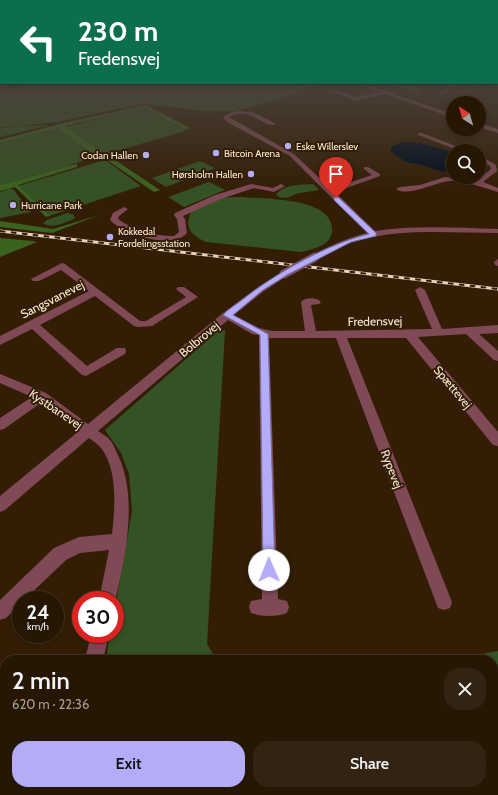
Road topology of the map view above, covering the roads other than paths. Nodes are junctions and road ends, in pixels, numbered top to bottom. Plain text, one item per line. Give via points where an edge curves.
1 (227, 118) edge
2 (261, 118) edge
3 (273, 124) dead end
4 (486, 127) edge
5 (498, 131) edge
6 (420, 134) dead end
7 (447, 144) edge
8 (486, 161) edge
9 (366, 168) dead end
10 (486, 177) edge
11 (446, 179) edge
12 (481, 184) edge
13 (400, 189) dead end
14 (498, 190) edge
15 (272, 192) dead end
16 (329, 192) junction
17 (124, 209) dead end
18 (495, 231) edge
19 (374, 235) junction
20 (498, 239) edge
21 (36, 279) dead end
22 (182, 289) dead end
23 (420, 290) dead end
24 (95, 292) junction
25 (316, 302) dead end
26 (227, 315) junction
27 (33, 324) junction
28 (498, 329) edge
29 (469, 331) junction
30 (438, 332) junction
31 (264, 334) junction
32 (409, 334) junction
33 (311, 335) junction
34 (340, 335) junction
35 (2, 338) edge
36 (121, 351) dead end
37 (498, 357) edge
38 (0, 378) edge
39 (42, 396) junction
40 (0, 425) edge
41 (89, 431) junction
42 (498, 441) edge
43 (0, 505) edge
44 (119, 540) junction
45 (109, 591) edge
46 (444, 602) dead end
47 (269, 607) dead end
48 (0, 612) edge
49 (98, 643) edge
50 (95, 655) edge

1 - 16 street via 292,155
2 - 3 street
4 - 5 street
6 - 7 street
8 - 10 street via 493,165 495,170
9 - 16 street via 378,174
11 - 13 street via 421,187
12 - 14 street
15 - 17 street via 254,186 218,197 178,214 183,233 176,238 145,235 130,230 114,220 116,214
16 - 19 street
18 - 19 street, Bolbrovej via 403,231
18 - 20 street
19 - 26 street, Bolbrovej, bridge via 349,241 284,274
21 - 24 street, Sangsvanevej via 62,266
22 - 24 street, Sangsvanevej via 193,297 143,325 138,324
23 - 30 street
24 - 27 street, Sangsvanevej
25 - 33 street via 306,302
26 - 31 street, Fredensvej
26 - 41 street, Bolbrovej
27 - 35 street, Sangsvanevej
27 - 36 street via 86,372
28 - 29 street, Fredensvej
29 - 30 street, Fredensvej
29 - 37 street
30 - 32 street, Fredensvej
31 - 33 street, Fredensvej
31 - 47 street
32 - 34 street, Fredensvej
32 - 42 street, Spættevej
33 - 34 street, Fredensvej
34 - 46 street, Rypevej
38 - 39 street, Kystbanevej
39 - 40 street
39 - 41 street, Kystbanevej
41 - 43 street, Bolbrovej
41 - 44 street, Kystbanevej via 106,444 116,463 122,500
44 - 45 street, Kystbanevej
44 - 48 street via 79,545 60,554
49 - 50 street

